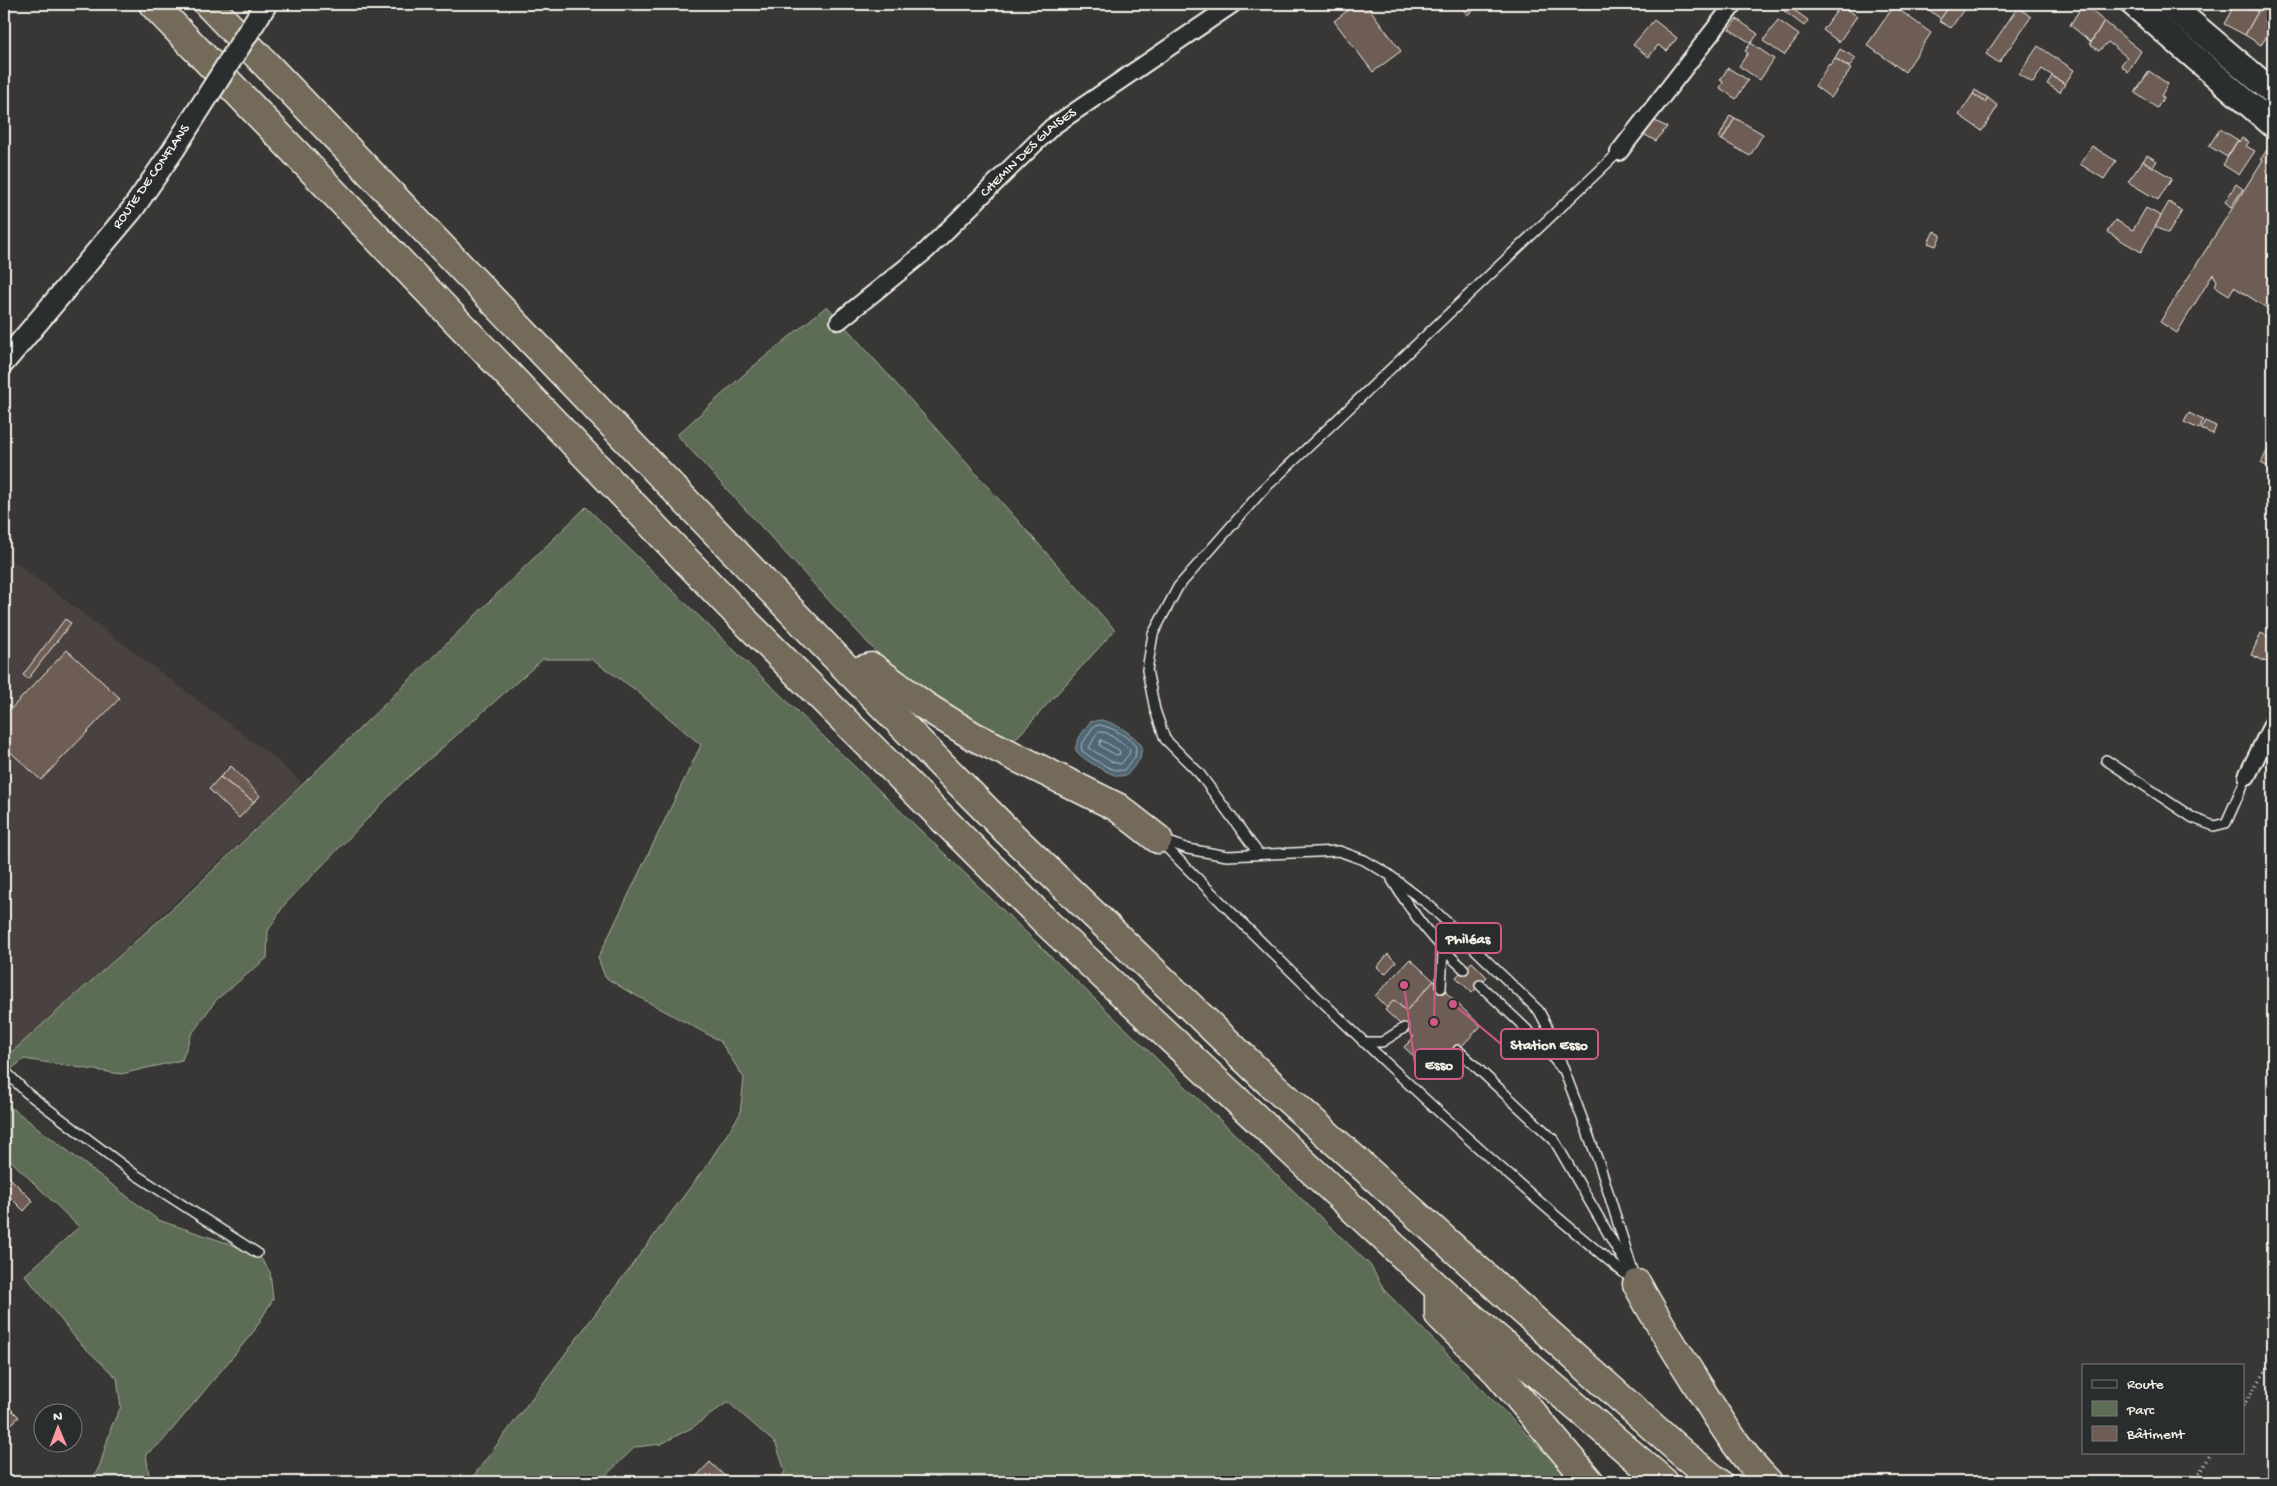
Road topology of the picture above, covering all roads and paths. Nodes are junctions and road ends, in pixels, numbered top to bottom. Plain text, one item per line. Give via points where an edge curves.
1 (153, 4) edge
2 (208, 4) edge
3 (266, 4) edge
4 (1233, 4) edge
5 (1734, 4) edge
6 (2133, 4) edge
7 (2169, 4) edge
8 (2273, 92) edge
9 (2273, 125) edge
10 (1619, 152) joint
11 (838, 320) dead end
12 (4, 362) edge
13 (851, 673) junction
14 (2273, 722) edge
15 (2106, 760) dead end
16 (2247, 776) joint
17 (1158, 838) junction
18 (1258, 853) junction
19 (1388, 874) junction
20 (1443, 950) junction
21 (1464, 969) dead end
22 (1480, 985) dead end
23 (1441, 988) dead end
24 (1404, 1028) dead end
25 (1363, 1042) junction
26 (1458, 1050) dead end
27 (4, 1070) edge
28 (1567, 1076) junction
29 (257, 1253) dead end
30 (1637, 1284) junction
31 (1438, 1289) junction
32 (2273, 1360) edge
33 (2244, 1404) edge
34 (2211, 1454) edge
35 (1590, 1482) edge
36 (1664, 1482) edge
37 (1718, 1482) edge
38 (1768, 1482) edge
39 (2193, 1482) edge

1 - 31 highway via 763,639 1048,924
2 - 13 highway
3 - 12 street, ROUTE DE CONFLANS, bridge via 132,210
4 - 11 street, CHEMIN DES GLAISES via 1052,127 926,251
5 - 10 street
6 - 9 main road
7 - 8 main road
10 - 18 lane via 1262,490 1178,587 1153,634 1147,670 1155,710 1165,738 1199,773
13 - 17 highway via 872,667 973,736 1117,807
13 - 37 highway via 1008,832 1271,1084 1675,1448
14 - 16 street
15 - 16 lane via 2193,818 2214,826 2226,823
17 - 18 lane via 1226,856
17 - 25 lane
18 - 19 lane via 1339,851
19 - 20 lane via 1416,919
19 - 28 lane via 1430,906 1538,1012 1549,1030
20 - 21 lane
20 - 23 lane
22 - 28 lane via 1540,1042
24 - 25 lane via 1382,1042
25 - 30 lane via 1528,1194
26 - 30 lane via 1554,1140
27 - 29 lane via 26,1093 133,1173
28 - 30 lane via 1600,1166
30 - 38 highway via 1727,1431
31 - 35 highway via 1439,1315 1497,1372
31 - 36 highway
32 - 33 path
34 - 39 path

